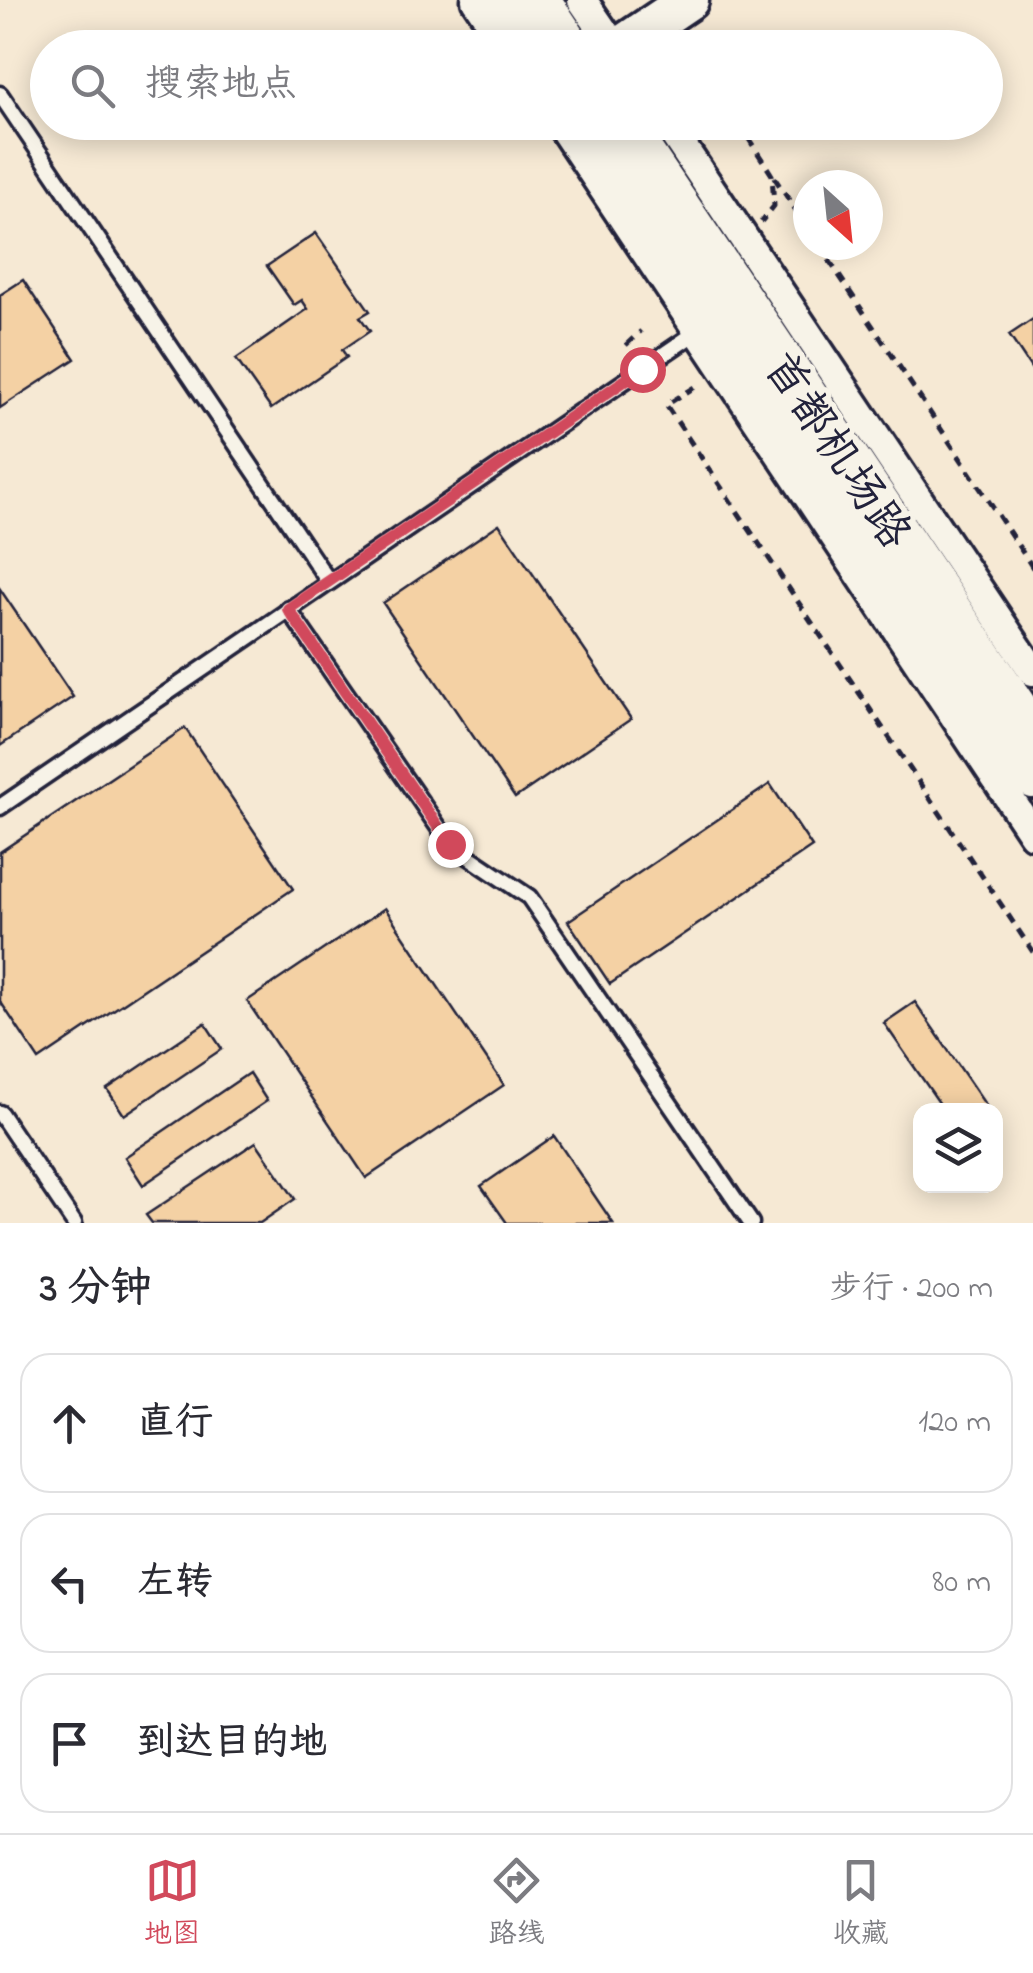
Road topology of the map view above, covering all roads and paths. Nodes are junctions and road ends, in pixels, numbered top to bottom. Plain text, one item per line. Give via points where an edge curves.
1 (476, 0) edge
2 (504, 0) edge
3 (541, 0) edge
4 (582, 0) edge
5 (689, 0) edge
6 (496, 30) edge
7 (524, 30) edge
8 (561, 30) edge
9 (603, 30) edge
10 (643, 30) edge
11 (0, 94) edge
12 (30, 138) edge
13 (31, 140) edge
14 (576, 140) edge
15 (602, 140) edge
16 (635, 140) edge
17 (673, 140) edge
18 (750, 140) edge
19 (772, 174) junction
20 (793, 206) edge
21 (753, 233) dead end
22 (829, 260) edge
23 (733, 306) junction
24 (641, 331) dead end
25 (626, 345) dead end
26 (696, 387) dead end
27 (1033, 568) edge
28 (329, 582) junction
29 (288, 609) junction
30 (1033, 671) edge
31 (1033, 730) edge
32 (1033, 779) edge
33 (0, 808) edge
34 (1033, 834) edge
35 (1033, 952) edge
36 (0, 1112) edge
37 (74, 1223) edge
38 (751, 1223) edge

1 - 6 street
2 - 7 street
3 - 8 street
4 - 9 street
5 - 10 street
11 - 12 lane
13 - 28 lane
14 - 23 street, 首都机场路
15 - 23 street, 首都机场路
16 - 23 street, 首都机场路
17 - 23 street, 首都机场路
18 - 19 path
19 - 20 path
19 - 21 path via 774,206
22 - 27 path
23 - 28 lane
23 - 30 street, 首都机场路
23 - 31 street, 首都机场路
23 - 32 street, 首都机场路
23 - 34 street, 首都机场路
24 - 25 path
26 - 35 path via 666,405
28 - 29 lane
29 - 33 lane
29 - 38 lane via 450,844 530,897
36 - 37 lane

